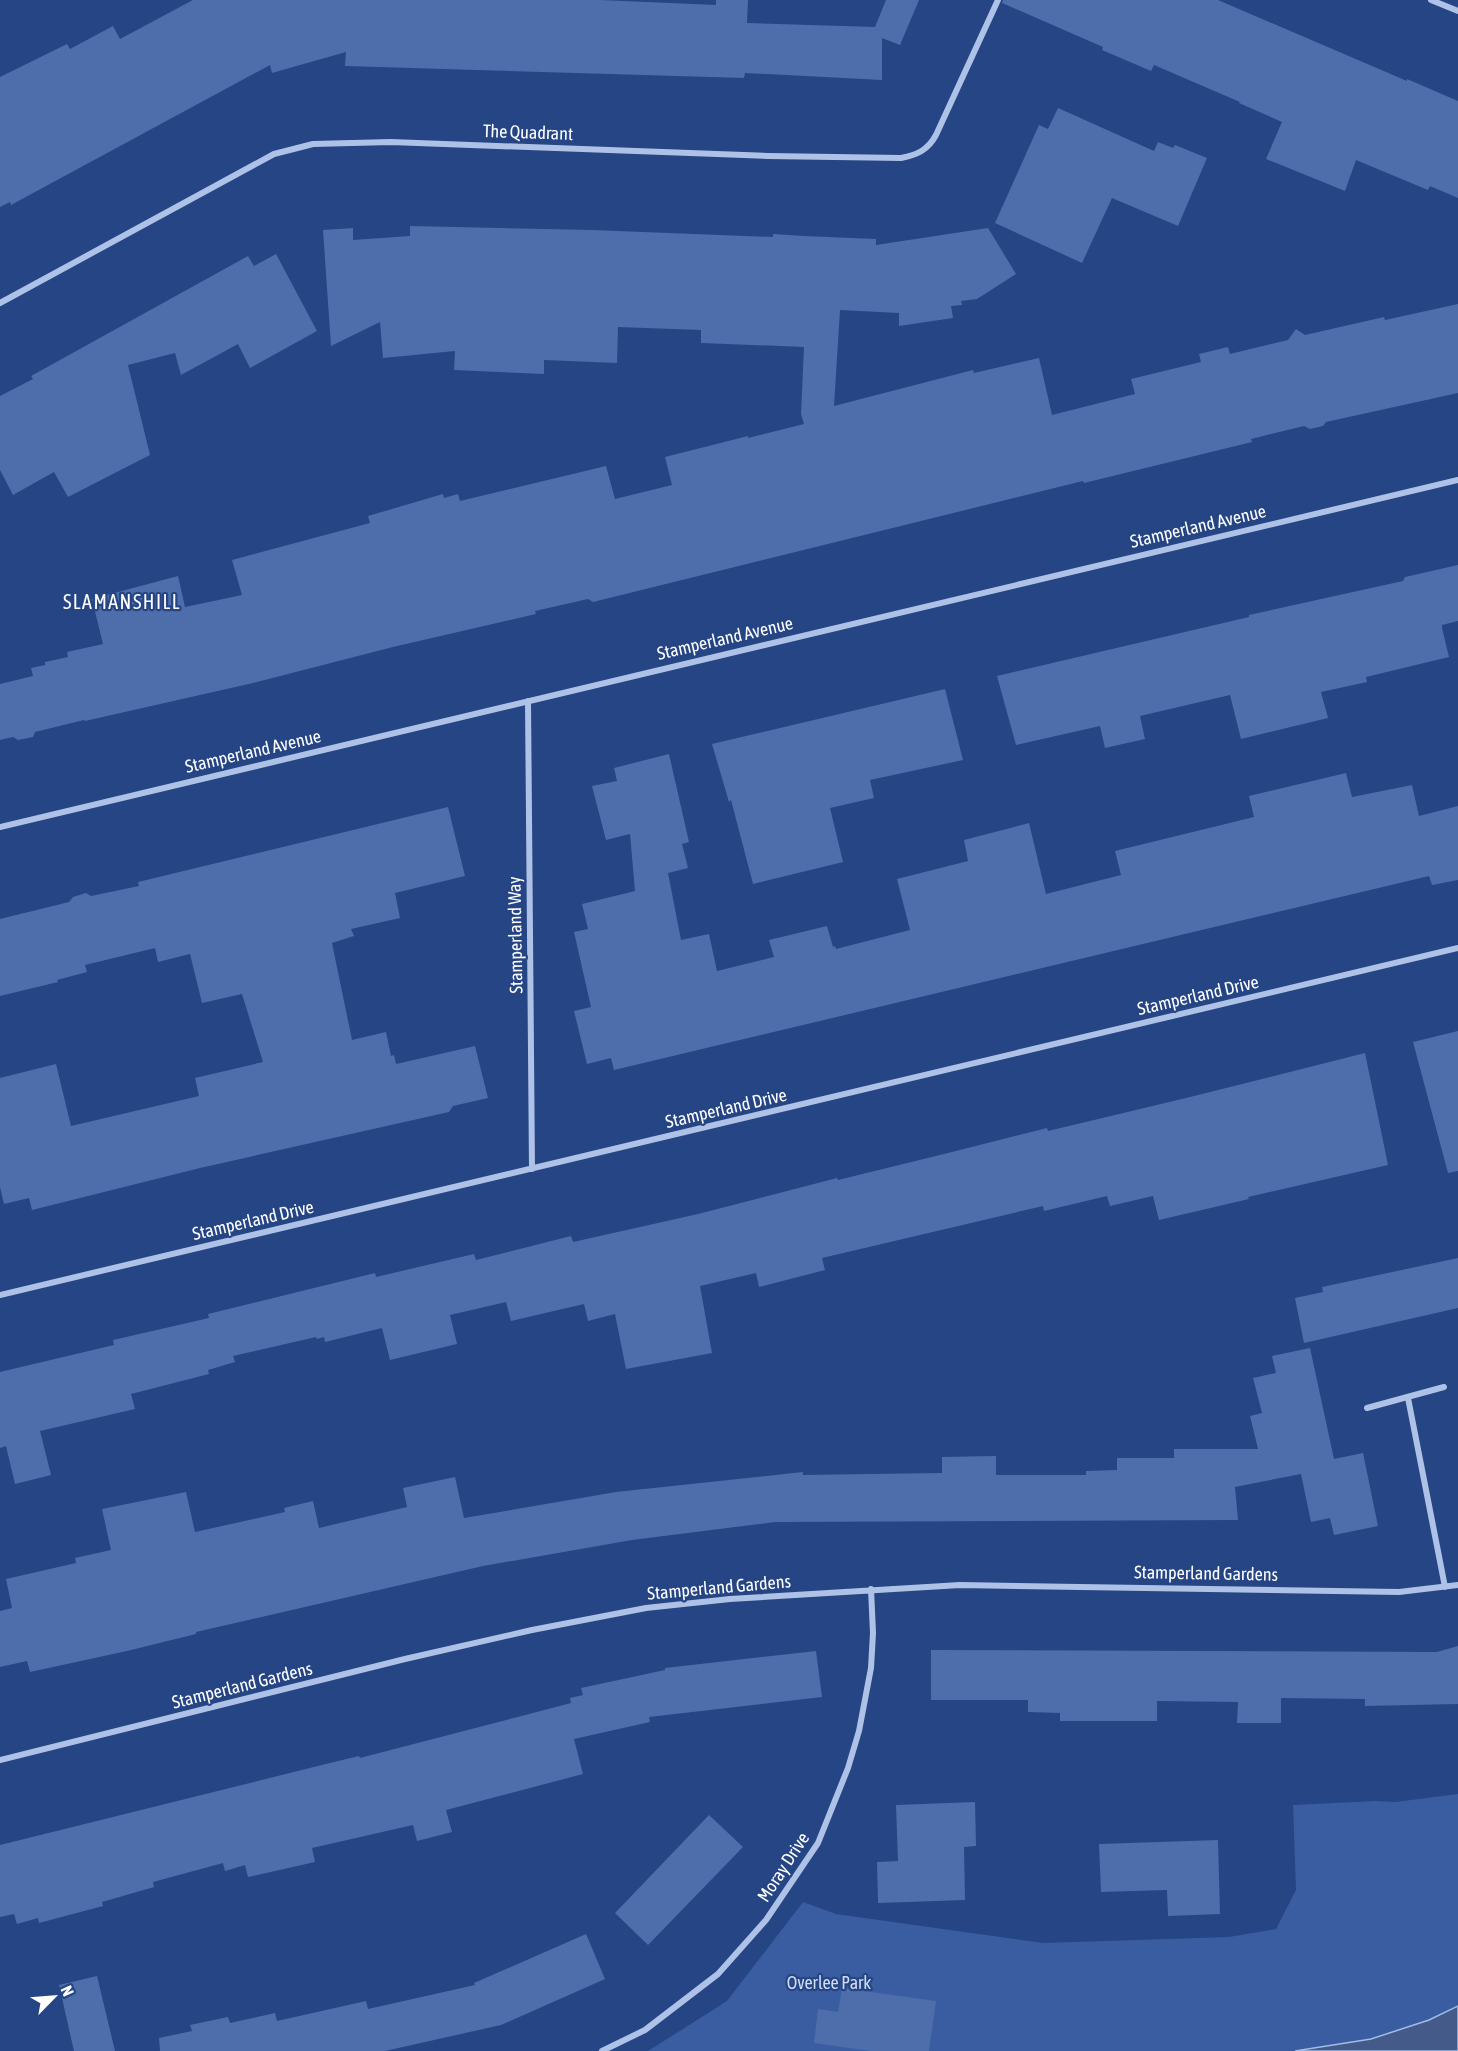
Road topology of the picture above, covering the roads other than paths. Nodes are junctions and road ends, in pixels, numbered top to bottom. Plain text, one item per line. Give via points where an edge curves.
1 (998, 0) edge
2 (1431, 0) edge
3 (1458, 12) edge
4 (0, 303) edge
5 (1458, 480) edge
6 (528, 701) junction
7 (0, 826) edge
8 (1458, 948) edge
9 (532, 1169) junction
10 (0, 1295) edge
11 (1444, 1387) dead end
12 (1408, 1398) junction
13 (1367, 1408) dead end
14 (1458, 1585) edge
15 (1445, 1587) junction
16 (871, 1589) junction
17 (0, 1760) edge
18 (602, 2051) edge

1 - 4 street, The Quadrant via 936,135 926,148 912,156 756,155 391,142 313,144 274,154
2 - 3 street
5 - 6 street, Stamperland Avenue
6 - 7 street, Stamperland Avenue
6 - 9 street, Stamperland Way
8 - 9 street, Stamperland Drive
9 - 10 street, Stamperland Drive
11 - 12 street
12 - 13 street
12 - 15 street
14 - 15 street, Stamperland Gardens
15 - 16 street, Stamperland Gardens via 1399,1592 971,1585
16 - 17 street, Stamperland Gardens via 730,1599 610,1614 405,1659
16 - 18 street, Moray Drive via 871,1668 859,1731 818,1843 766,1920 718,1974 645,2030

